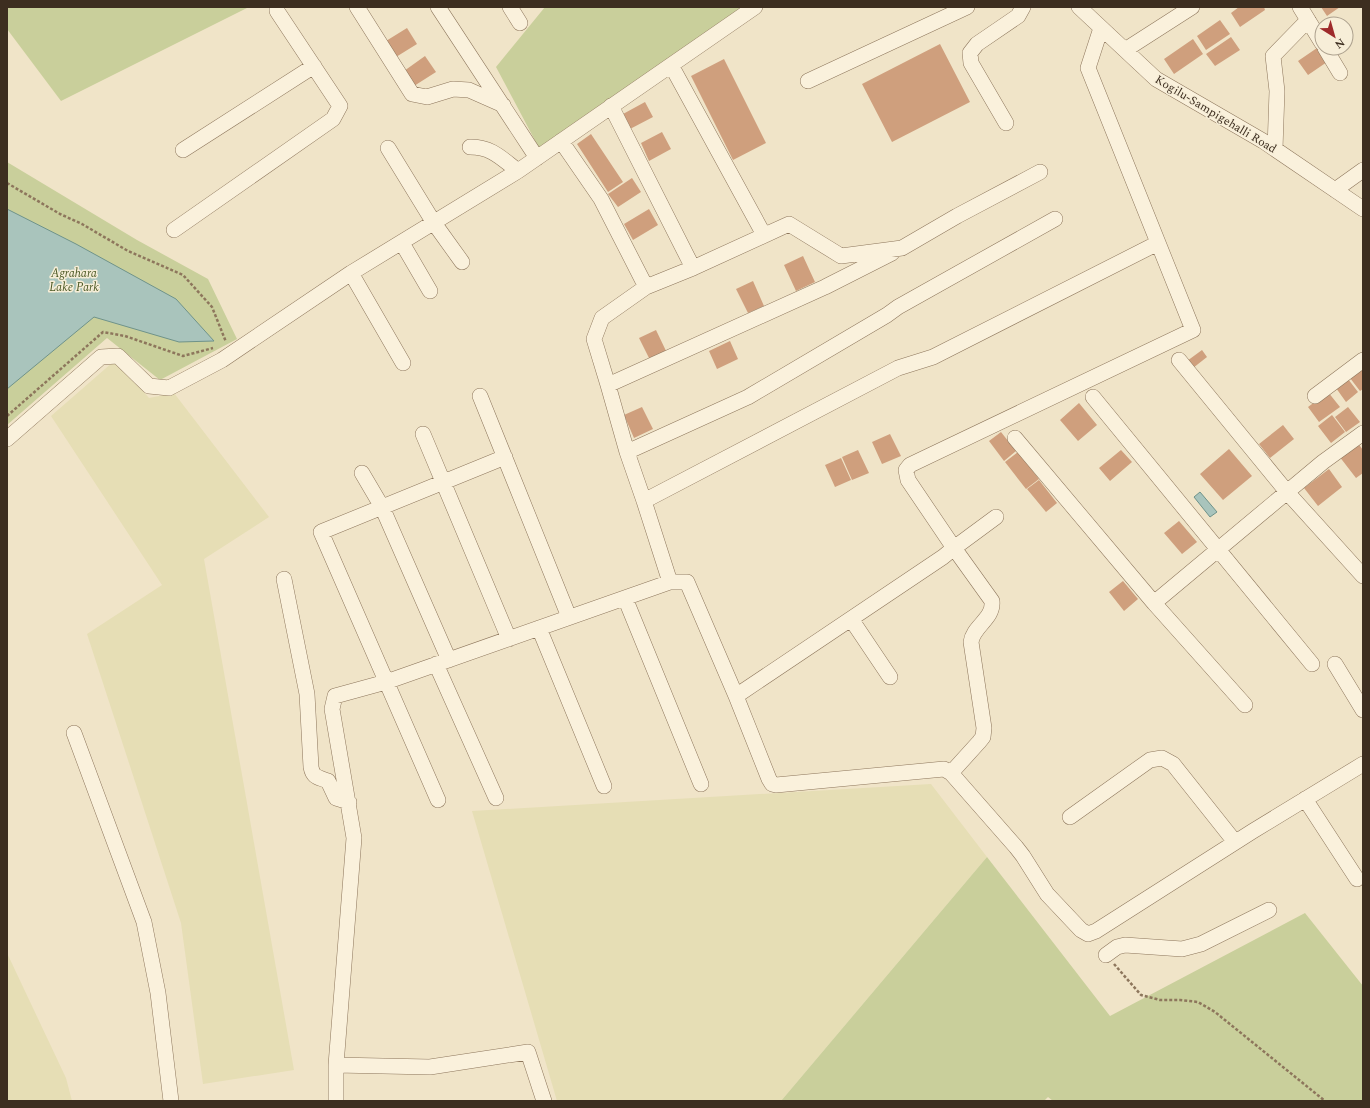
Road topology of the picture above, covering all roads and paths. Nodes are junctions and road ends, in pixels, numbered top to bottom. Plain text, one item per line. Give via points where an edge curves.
1 (277, 7) edge
2 (357, 7) edge
3 (438, 7) edge
4 (510, 7) edge
5 (756, 7) edge
6 (967, 7) edge
7 (1023, 7) edge
8 (1079, 7) edge
9 (1192, 7) edge
10 (1300, 7) edge
11 (1308, 20) junction
12 (520, 23) dead end
13 (1101, 28) junction
14 (1314, 30) edge
15 (1125, 50) junction
16 (1330, 56) edge
17 (671, 65) junction
18 (314, 66) junction
19 (1340, 73) dead end
20 (808, 81) dead end
21 (503, 106) junction
22 (611, 106) junction
23 (1006, 123) dead end
24 (561, 141) junction
25 (470, 147) dead end
26 (388, 148) dead end
27 (1275, 149) junction
28 (182, 150) dead end
29 (536, 158) junction
30 (518, 170) junction
31 (1363, 170) edge
32 (1040, 172) dead end
33 (7, 183) edge
34 (1335, 190) junction
35 (1363, 209) edge
36 (1055, 219) dead end
37 (434, 223) junction
38 (174, 230) dead end
39 (764, 235) junction
40 (402, 242) junction
41 (1158, 243) junction
42 (902, 248) junction
43 (462, 262) dead end
44 (693, 268) junction
45 (351, 273) junction
46 (646, 287) junction
47 (430, 291) dead end
48 (227, 344) dead end
49 (220, 346) dead end
50 (1179, 360) dead end
51 (1363, 360) edge
52 (403, 363) dead end
53 (608, 385) junction
54 (480, 396) dead end
55 (1315, 396) dead end
56 (1093, 397) dead end
57 (7, 416) edge
58 (1363, 433) edge
59 (423, 434) dead end
60 (1015, 438) dead end
61 (7, 439) edge
62 (627, 452) junction
63 (505, 457) junction
64 (362, 473) dead end
65 (443, 482) junction
66 (1287, 492) junction
67 (644, 501) junction
68 (382, 507) junction
69 (996, 517) dead end
70 (954, 548) junction
71 (1218, 550) junction
72 (1363, 576) edge
73 (284, 579) dead end
74 (670, 582) junction
75 (625, 598) junction
76 (1154, 603) junction
77 (569, 617) junction
78 (851, 619) junction
79 (539, 628) junction
80 (509, 638) junction
81 (442, 662) junction
82 (1312, 664) dead end
83 (1335, 664) dead end
84 (890, 677) dead end
85 (386, 682) junction
86 (736, 696) junction
87 (1245, 705) dead end
88 (1363, 710) edge
89 (74, 733) dead end
90 (1362, 766) edge
91 (951, 773) junction
92 (701, 784) dead end
93 (604, 786) dead end
94 (496, 798) dead end
95 (1305, 799) junction
96 (438, 800) dead end
97 (349, 802) junction
98 (1070, 817) dead end
99 (1235, 842) junction
100 (1357, 879) dead end
101 (1269, 910) dead end
102 (1106, 955) joint
103 (336, 1065) junction
104 (171, 1101) edge
105 (336, 1101) edge
106 (544, 1101) edge
107 (1325, 1101) edge

1 - 18 street via 277,11
2 - 21 street via 412,94 427,97 453,89 469,90
3 - 21 street
4 - 12 street
5 - 17 street
6 - 20 street
7 - 23 street via 1018,16 977,44 970,53 971,62
8 - 13 street, Kogilu-Sampigehalli Road
9 - 15 street
10 - 11 street
11 - 14 street
11 - 27 street via 1273,56 1277,91
13 - 15 street, Kogilu-Sampigehalli Road
13 - 41 street via 1088,68
15 - 27 street, Kogilu-Sampigehalli Road via 1156,79
16 - 19 street
17 - 22 street
17 - 39 street
18 - 28 street
18 - 38 street via 340,106 333,119
21 - 29 street
22 - 24 street
22 - 44 street
24 - 29 street
24 - 46 street via 601,199
25 - 30 street via 493,151
26 - 37 street
27 - 34 street, Kogilu-Sampigehalli Road
29 - 30 street
30 - 37 street
31 - 34 street
32 - 42 street
33 - 48 path via 128,251 183,275 212,307
34 - 35 street, Kogilu-Sampigehalli Road
36 - 62 street via 898,307 748,397
37 - 40 street
37 - 43 street
39 - 42 street via 790,224 841,256
39 - 44 street
40 - 45 street
40 - 47 street
41 - 67 street via 934,357 898,368
41 - 70 street via 1193,330 910,465 906,470 908,480
42 - 53 street via 825,288
44 - 46 street
45 - 52 street
45 - 61 street via 222,360 169,388 149,386 118,356 101,357
46 - 53 street via 602,318 596,332 594,339
49 - 57 path via 183,356 125,336 103,332
50 - 66 street
51 - 55 street
53 - 62 street
54 - 63 street
56 - 71 street
58 - 66 street
59 - 65 street
60 - 76 street
62 - 67 street
63 - 65 street
63 - 77 street
64 - 68 street
65 - 68 street
65 - 80 street
66 - 71 street
66 - 72 street
67 - 74 street
68 - 81 street
68 - 85 street via 321,532
69 - 70 street
70 - 78 street
70 - 91 street via 992,601 993,607 973,635 971,642 984,728 983,737
71 - 76 street
71 - 82 street
73 - 97 street via 307,694 312,774 328,781 336,798
74 - 75 street
74 - 86 street via 687,582
75 - 77 street
75 - 92 street
76 - 87 street
77 - 79 street
78 - 84 street
78 - 86 street
79 - 80 street
79 - 93 street
80 - 81 street
81 - 85 street
81 - 94 street
83 - 88 street
85 - 96 street
85 - 97 street via 335,696 333,702 332,709
86 - 91 street via 772,784 937,769
89 - 104 street via 144,922 158,993
90 - 95 street
91 - 99 street via 1020,852 1047,894 1081,930 1088,934
95 - 99 street
95 - 100 street
97 - 103 street via 353,848
98 - 99 street via 1150,760 1162,758 1173,764
101 - 102 street via 1190,948 1125,945
102 - 107 path via 1141,994 1160,1000 1198,1002 1215,1012
103 - 105 street
103 - 106 street via 430,1068 528,1052

